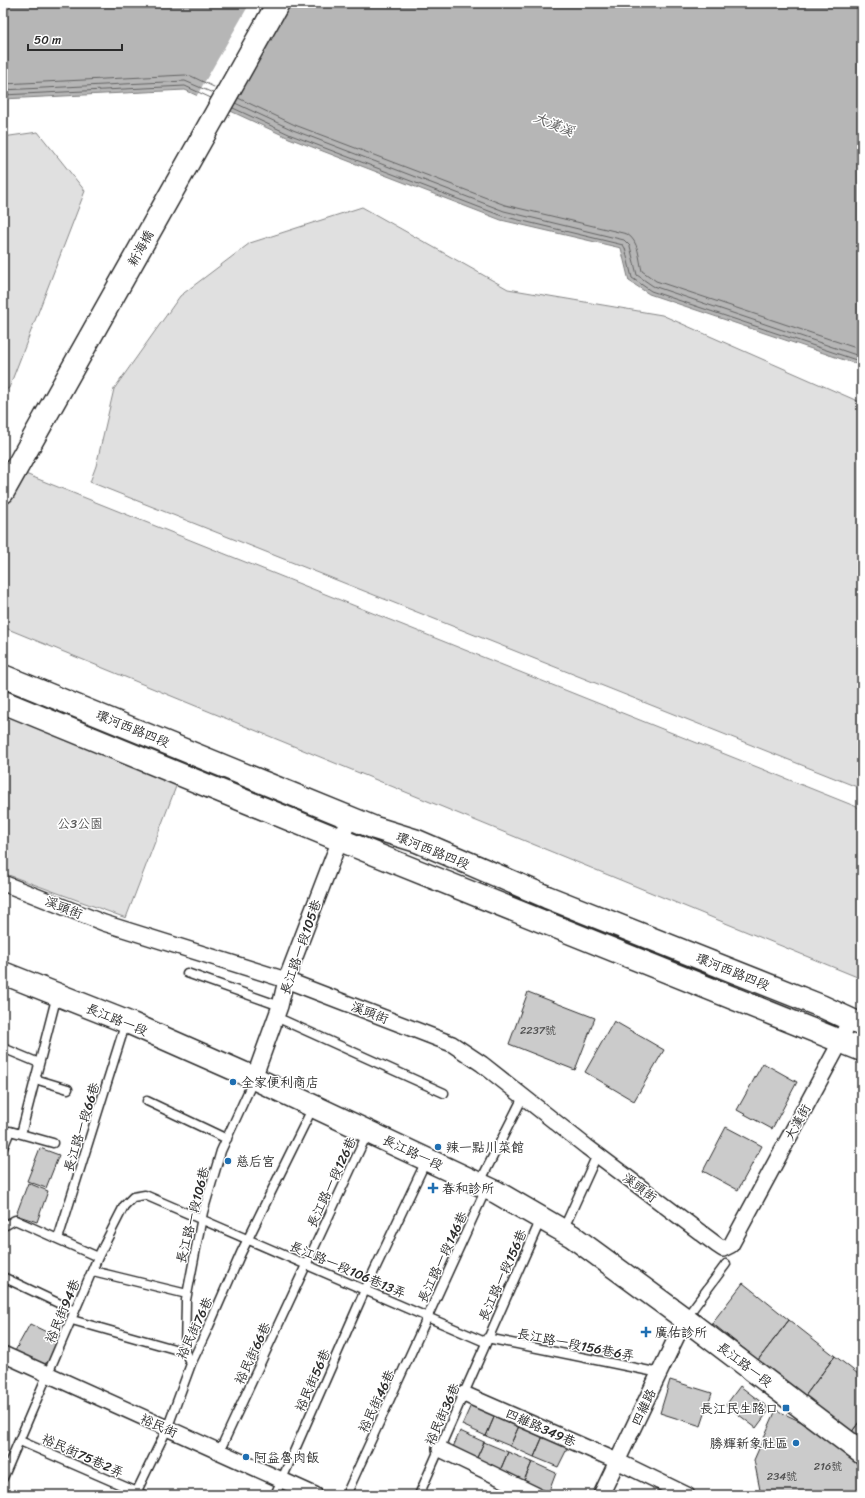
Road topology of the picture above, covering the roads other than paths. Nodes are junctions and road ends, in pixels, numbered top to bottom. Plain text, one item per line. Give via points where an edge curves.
1 (266, 3) edge
2 (278, 3) edge
3 (3, 467) edge
4 (3, 492) edge
5 (3, 676) edge
6 (3, 702) edge
7 (350, 818) junction
8 (340, 840) junction
9 (3, 883) edge
10 (187, 973) dead end
11 (3, 974) edge
12 (286, 980) junction
13 (57, 995) junction
14 (278, 1012) junction
15 (126, 1022) junction
16 (855, 1022) edge
17 (842, 1041) junction
18 (3, 1048) edge
19 (862, 1050) edge
20 (40, 1063) junction
21 (254, 1078) junction
22 (35, 1079) junction
23 (68, 1089) dead end
24 (444, 1093) dead end
25 (523, 1097) junction
26 (147, 1101) dead end
27 (313, 1106) junction
28 (6, 1129) edge
29 (368, 1131) junction
30 (21, 1134) junction
31 (227, 1139) junction
32 (52, 1143) dead end
33 (3, 1148) edge
34 (597, 1155) junction
35 (427, 1158) junction
36 (484, 1185) junction
37 (202, 1218) junction
38 (541, 1218) junction
39 (3, 1224) edge
40 (692, 1226) joint
41 (563, 1231) junction
42 (247, 1238) junction
43 (58, 1239) junction
44 (98, 1257) junction
45 (307, 1264) junction
46 (726, 1264) dead end
47 (93, 1271) junction
48 (3, 1277) edge
49 (365, 1290) junction
50 (187, 1294) junction
51 (76, 1311) junction
52 (428, 1316) junction
53 (686, 1319) junction
54 (72, 1320) junction
55 (486, 1340) junction
56 (185, 1352) junction
57 (3, 1354) edge
58 (191, 1364) junction
59 (660, 1373) junction
60 (48, 1375) junction
61 (464, 1394) junction
62 (167, 1429) junction
63 (20, 1441) junction
64 (440, 1449) junction
65 (219, 1452) junction
66 (862, 1454) edge
67 (617, 1461) junction
68 (3, 1478) edge
69 (281, 1480) junction
70 (138, 1494) edge
71 (275, 1495) edge
72 (315, 1495) edge
73 (346, 1495) edge
74 (419, 1495) edge
75 (536, 1495) edge
76 (601, 1495) edge
77 (686, 1495) edge

1 - 3 street, 新海橋
2 - 4 street, 新海橋
5 - 7 street, 環河西路四段
6 - 8 street, 環河西路四段
7 - 8 street, 長江路一段105巷
7 - 16 street, 環河西路四段 via 417,841 547,897 821,1006
8 - 12 street, 長江路一段105巷
8 - 17 street, 環河西路四段
9 - 12 street, 溪頭街 via 104,923
10 - 14 lane
11 - 13 street, 長江路一段
12 - 14 street, 長江路一段105巷
12 - 25 street, 溪頭街 via 452,1044
13 - 15 street, 長江路一段
13 - 20 lane
14 - 21 street, 長江路一段105巷
14 - 24 lane
15 - 21 street, 長江路一段
15 - 43 lane, 長江路一段66巷
16 - 17 street, 大漢街
17 - 19 street, 環河西路四段
17 - 40 street, 大漢街 via 731,1245 723,1248
18 - 20 lane
20 - 22 lane
21 - 27 street, 長江路一段
21 - 31 lane, 長江路一段106巷
22 - 23 lane
22 - 30 lane
25 - 34 street, 溪頭街
25 - 36 lane, 長江路一段146巷
26 - 31 lane
27 - 29 street, 長江路一段
27 - 42 lane, 裕民街76巷
28 - 30 lane
28 - 33 lane
29 - 35 street, 長江路一段
29 - 45 lane, 長江路一段126巷
30 - 32 lane
31 - 37 lane, 長江路一段106巷 via 221,1151
34 - 40 street, 溪頭街
34 - 41 lane
35 - 36 street, 長江路一段
35 - 49 lane, 裕民街56巷
36 - 38 street, 長江路一段
36 - 52 lane, 長江路一段146巷
37 - 42 lane, 長江路一段106巷13弄
37 - 44 lane, 裕民街94巷 via 146,1195 133,1197 124,1206
37 - 50 lane, 長江路一段106巷
38 - 41 street, 長江路一段
38 - 55 lane, 長江路一段156巷
39 - 43 lane via 15,1220
41 - 53 street, 長江路一段
42 - 45 lane, 長江路一段106巷13弄
42 - 58 lane, 裕民街76巷
43 - 44 lane
44 - 47 lane, 裕民街94巷
45 - 49 lane, 長江路一段106巷13弄
45 - 65 lane, 裕民街66巷
46 - 53 lane
47 - 50 lane
47 - 51 lane, 裕民街94巷
48 - 51 lane
49 - 52 lane, 長江路一段106巷13弄
49 - 69 lane, 裕民街56巷
50 - 56 lane, 長江路一段106巷
51 - 54 lane, 裕民街94巷
52 - 55 lane, 長江路一段106巷13弄
52 - 73 lane, 裕民街46巷
53 - 59 street, 四維路
53 - 66 street, 長江路一段
54 - 56 lane
54 - 60 lane, 裕民街94巷
55 - 59 lane, 長江路一段156巷6弄
55 - 61 lane, 裕民街36巷
56 - 58 lane, 長江路一段106巷
57 - 60 street, 裕民街
58 - 62 lane, 裕民街76巷
59 - 67 street, 四維路
60 - 62 street, 裕民街
60 - 63 lane, 裕民街94巷
61 - 64 lane, 裕民街36巷
61 - 67 street, 四維路349巷
62 - 65 street, 裕民街
62 - 70 lane, 裕民街76巷
63 - 68 lane, 裕民街94巷
63 - 70 lane, 裕民街75巷2弄
64 - 74 lane, 裕民街36巷
64 - 75 street
65 - 69 street, 裕民街
67 - 76 street, 四維路
67 - 77 street, 四維路349巷
69 - 71 lane, 裕民街56巷
69 - 72 street, 裕民街

